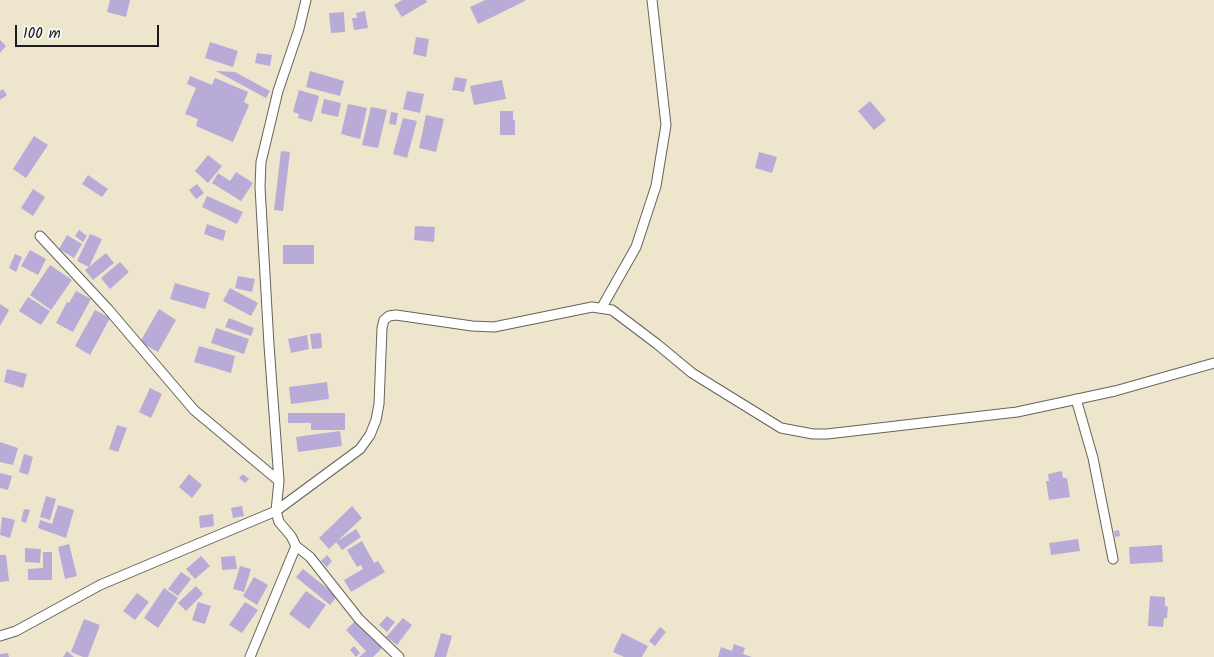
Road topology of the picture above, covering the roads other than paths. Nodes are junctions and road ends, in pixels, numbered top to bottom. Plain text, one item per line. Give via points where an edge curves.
1 (652, 0) edge
2 (308, 1) edge
3 (40, 236) dead end
4 (602, 307) junction
5 (1214, 363) edge
6 (1076, 399) junction
7 (279, 480) junction
8 (276, 511) junction
9 (296, 546) junction
10 (1114, 558) dead end
11 (0, 636) edge
12 (251, 656) edge
13 (399, 657) edge

1 - 4 street via 665,134 656,186 636,247
2 - 7 street via 278,91 261,162
3 - 7 street via 108,309 194,410
4 - 6 street via 623,317 692,373 781,428 803,433 828,434 1018,412
4 - 8 street via 494,327 396,314 389,316 382,328 379,404 370,435 360,449
5 - 6 street
6 - 10 street via 1093,458
7 - 8 street
8 - 9 street via 279,522 292,536
8 - 11 street via 100,585 16,631
9 - 12 street
9 - 13 street via 310,557 359,619

